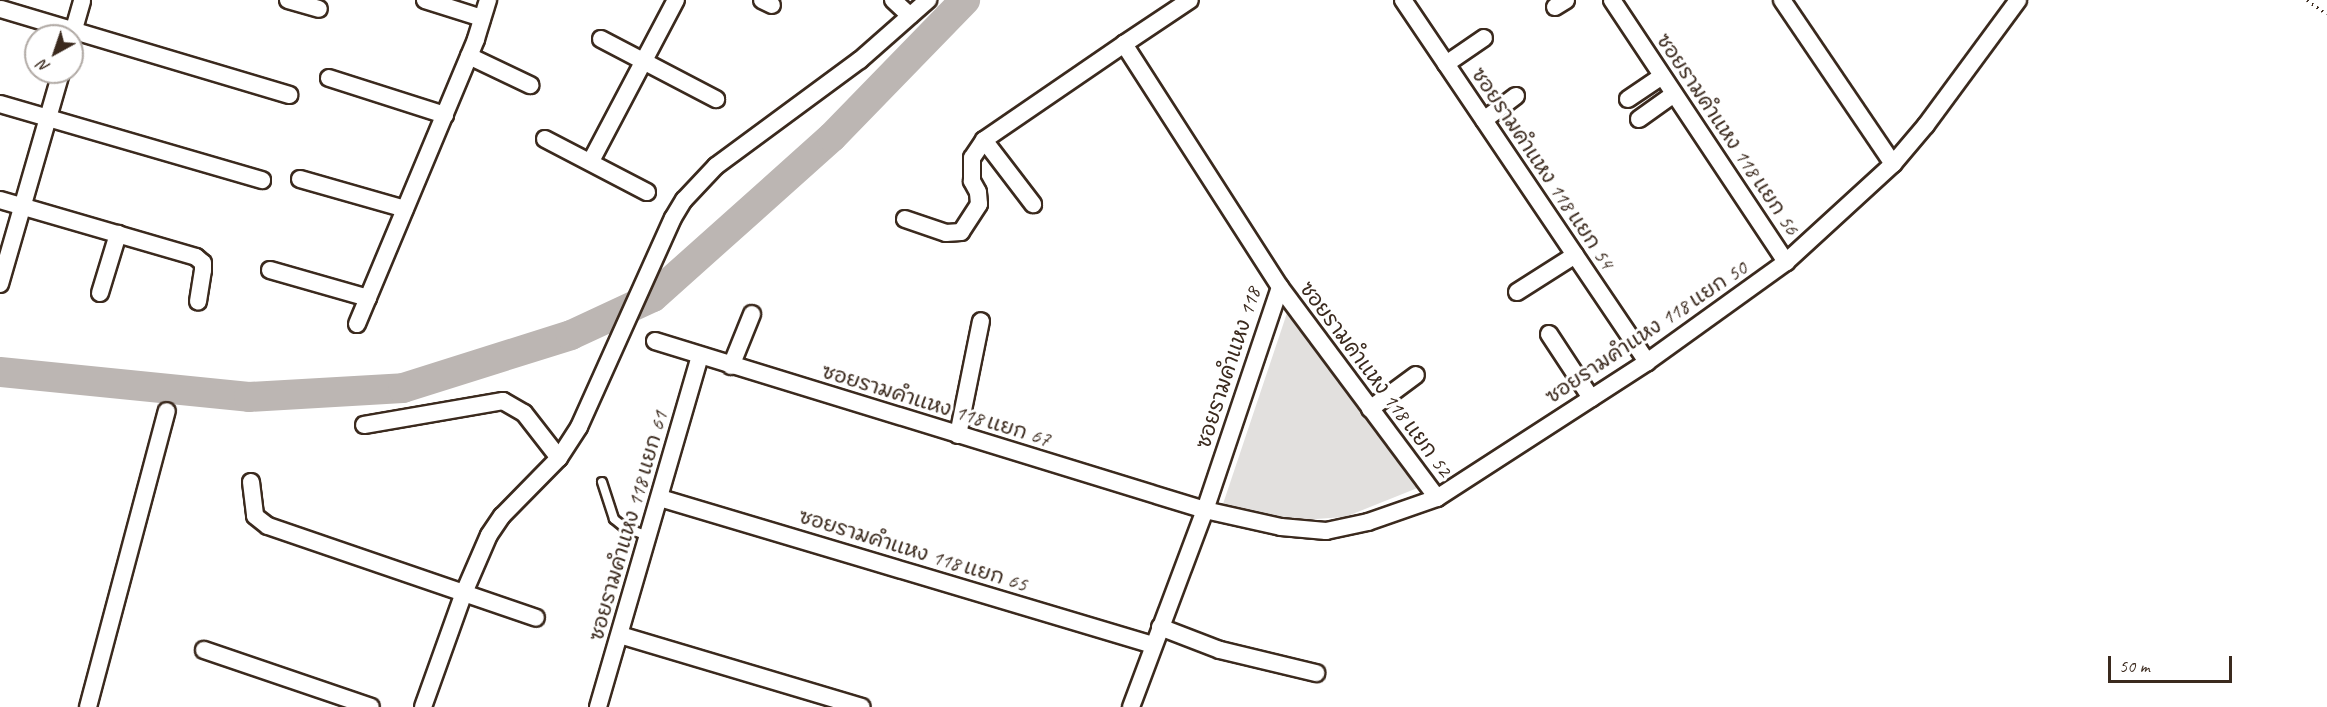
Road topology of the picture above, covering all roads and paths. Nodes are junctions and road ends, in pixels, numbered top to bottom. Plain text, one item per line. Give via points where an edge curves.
1 (82, 0) edge
2 (288, 0) edge
3 (425, 0) edge
4 (488, 0) edge
5 (676, 0) edge
6 (893, 0) edge
7 (928, 0) edge
8 (1190, 0) edge
9 (1403, 0) edge
10 (1612, 0) edge
11 (1782, 0) edge
12 (2018, 0) edge
13 (2307, 0) edge
14 (1, 9) edge
15 (319, 9) dead end
16 (2327, 14) edge
17 (910, 16) junction
18 (482, 18) junction
19 (46, 24) edge
20 (75, 24) edge
21 (84, 36) edge
22 (1484, 38) dead end
23 (601, 39) dead end
24 (1124, 44) junction
25 (469, 56) junction
26 (644, 61) junction
27 (1446, 64) junction
28 (1662, 76) junction
29 (329, 78) dead end
30 (57, 84) edge
31 (530, 85) dead end
32 (1674, 94) junction
33 (289, 95) dead end
34 (1516, 96) dead end
35 (716, 99) dead end
36 (1628, 99) dead end
37 (0, 104) edge
38 (445, 115) junction
39 (47, 119) junction
40 (1639, 119) dead end
41 (1484, 120) junction
42 (544, 138) dead end
43 (984, 140) junction
44 (591, 161) junction
45 (1893, 164) junction
46 (300, 179) dead end
47 (262, 180) dead end
48 (647, 192) dead end
49 (0, 200) edge
50 (1033, 204) dead end
51 (23, 207) junction
52 (405, 209) junction
53 (905, 219) dead end
54 (118, 234) junction
55 (1575, 255) junction
56 (1786, 262) junction
57 (270, 270) dead end
58 (0, 284) edge
59 (1280, 287) junction
60 (1517, 292) dead end
61 (100, 293) dead end
62 (368, 298) junction
63 (198, 302) dead end
64 (752, 314) dead end
65 (981, 321) dead end
66 (357, 324) dead end
67 (1549, 334) dead end
68 (655, 341) dead end
69 (700, 357) junction
70 (1647, 362) junction
71 (731, 366) junction
72 (1416, 375) dead end
73 (1591, 398) junction
74 (1370, 409) junction
75 (167, 411) dead end
76 (364, 425) dead end
77 (958, 435) junction
78 (559, 458) junction
79 (251, 482) dead end
80 (602, 482) dead end
81 (660, 498) junction
82 (1437, 498) junction
83 (1205, 510) junction
84 (648, 536) junction
85 (463, 595) junction
86 (536, 618) dead end
87 (1160, 627) junction
88 (620, 635) junction
89 (1153, 645) junction
90 (204, 650) dead end
91 (1316, 673) dead end
92 (88, 707) edge
93 (371, 707) edge
94 (423, 707) edge
95 (598, 707) edge
96 (861, 707) edge
97 (1131, 707) edge

1 - 20 street
2 - 15 street
3 - 18 street
4 - 18 street
5 - 26 street
6 - 17 street
7 - 17 street
8 - 24 street
9 - 27 street, ซอยรามคำแหง 118 แยก 54
10 - 28 street, ซอยรามคำแหง 118 แยก 56
11 - 45 street
12 - 45 street, ซอยรามคำแหง 118 แยก 50
13 - 16 path
14 - 19 street
17 - 78 street via 860,60 696,185 673,218 608,366 579,427
18 - 25 street
21 - 33 street
22 - 27 street
23 - 26 street
24 - 43 street
24 - 59 street, ซอยรามคำแหง 118
25 - 31 street
25 - 38 street
26 - 35 street
26 - 44 street
27 - 41 street, ซอยรามคำแหง 118 แยก 54
28 - 32 street, ซอยรามคำแหง 118 แยก 56
28 - 36 street
29 - 38 street
30 - 39 street
32 - 40 street
32 - 56 street, ซอยรามคำแหง 118 แยก 56
34 - 41 street
37 - 39 street
38 - 52 street
39 - 47 street
39 - 51 street
41 - 55 street, ซอยรามคำแหง 118 แยก 54
42 - 44 street
43 - 50 street
43 - 53 street via 972,158 972,181 979,204 961,231 946,233
44 - 48 street
45 - 56 street, ซอยรามคำแหง 118 แยก 50
46 - 52 street
49 - 51 street
51 - 54 street
51 - 58 street
52 - 62 street
54 - 61 street
54 - 63 street via 200,260 203,270
55 - 60 street
55 - 70 street, ซอยรามคำแหง 118 แยก 54
56 - 70 street, ซอยรามคำแหง 118 แยก 50
57 - 62 street
59 - 74 street, ซอยรามคำแหง 118 แยก 52
59 - 83 street, ซอยรามคำแหง 118
62 - 66 street
64 - 71 street
65 - 77 street
67 - 73 street
68 - 69 street, ซอยรามคำแหง 118 แยก 67
69 - 71 street, ซอยรามคำแหง 118 แยก 67
69 - 81 street, ซอยรามคำแหง 118 แยก 61
70 - 73 street, ซอยรามคำแหง 118 แยก 50
71 - 77 street, ซอยรามคำแหง 118 แยก 67
72 - 74 street
73 - 82 street, ซอยรามคำแหง 118 แยก 50
74 - 82 street, ซอยรามคำแหง 118 แยก 52
75 - 92 street
76 - 78 street via 503,401 524,413
77 - 83 street, ซอยรามคำแหง 118 แยก 67
78 - 85 street via 502,516 481,550
79 - 85 street via 253,510 259,521
80 - 84 lane via 614,519
81 - 84 street, ซอยรามคำแหง 118 แยก 61
81 - 89 street, ซอยรามคำแหง 118 แยก 65
82 - 83 street, ซอยรามคำแหง 118 แยก 50 via 1368,522 1326,531 1281,527
83 - 87 street, ซอยรามคำแหง 118
84 - 88 street, ซอยรามคำแหง 118 แยก 61
85 - 86 street
85 - 94 street
87 - 89 street, ซอยรามคำแหง 118
87 - 91 street via 1220,650
88 - 95 street, ซอยรามคำแหง 118 แยก 61
88 - 96 street
89 - 97 street, ซอยรามคำแหง 118
90 - 93 street

